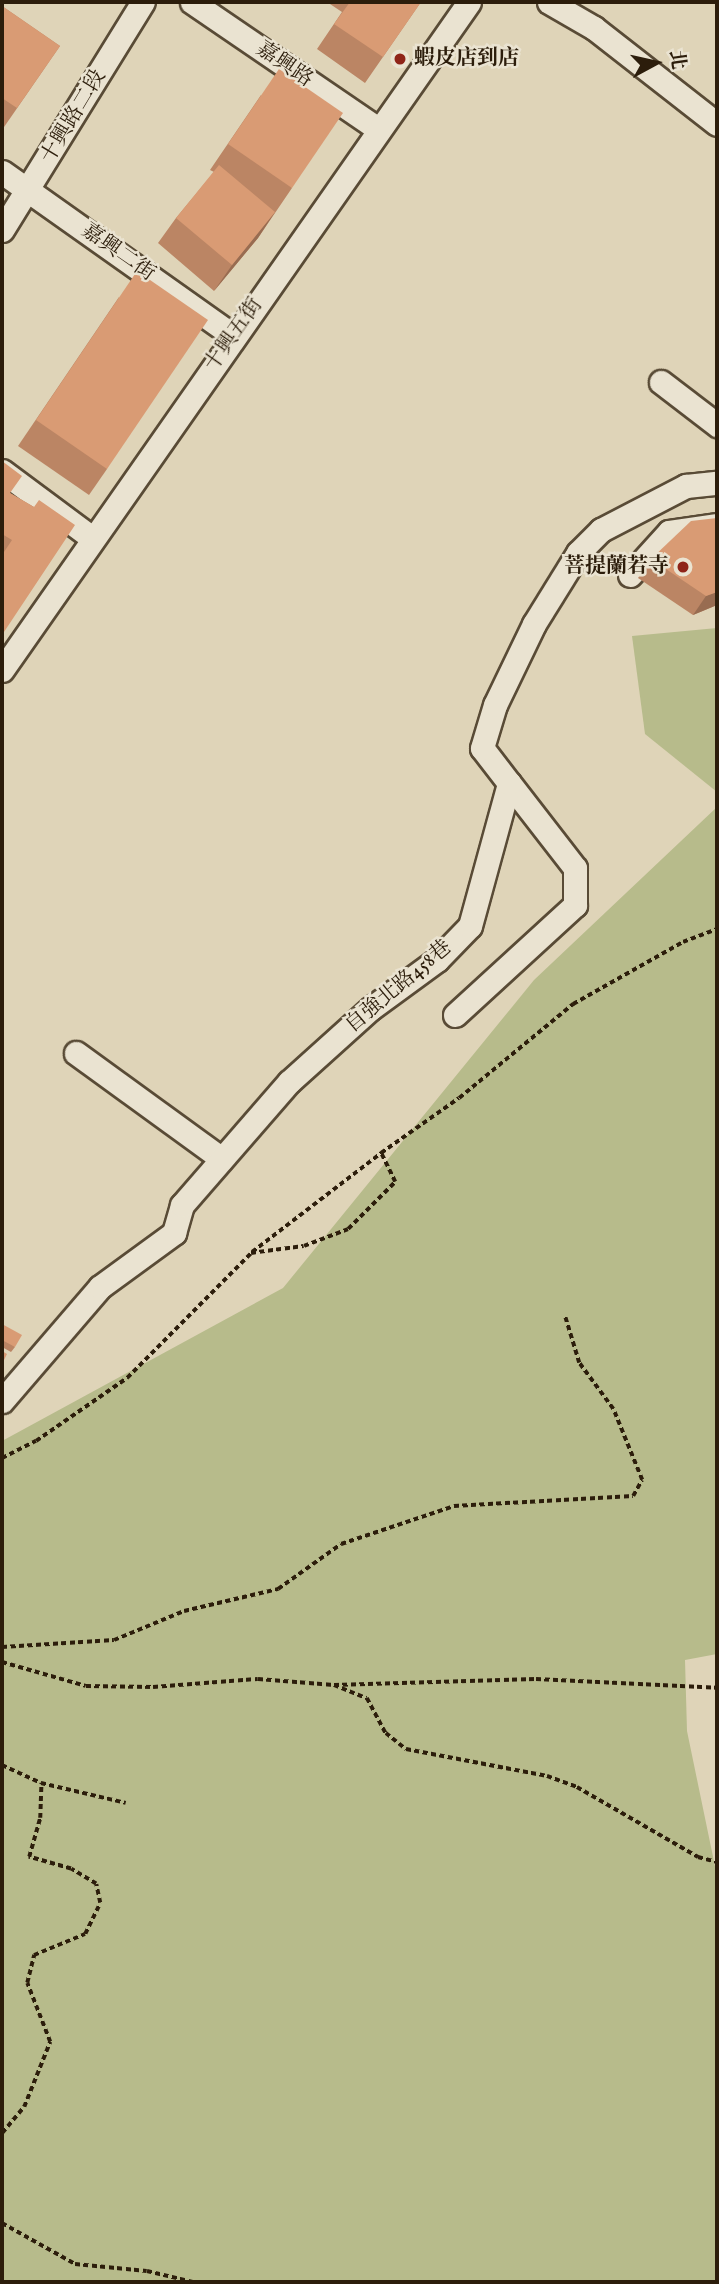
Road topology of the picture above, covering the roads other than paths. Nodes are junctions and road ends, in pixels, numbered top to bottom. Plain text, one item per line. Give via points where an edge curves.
1 (143, 2) edge
2 (192, 2) edge
3 (469, 2) edge
4 (549, 2) edge
5 (717, 124) edge
6 (377, 128) junction
7 (2, 172) edge
8 (29, 190) junction
9 (2, 230) edge
10 (234, 336) junction
11 (662, 382) dead end
12 (717, 425) edge
13 (2, 471) edge
14 (717, 483) edge
15 (717, 525) edge
16 (91, 537) junction
17 (630, 575) dead end
18 (2, 670) edge
19 (509, 783) junction
20 (455, 1015) dead end
21 (76, 1053) dead end
22 (222, 1159) junction
23 (2, 1401) edge

1 - 8 street, 十興路二段
2 - 6 street, 嘉興路
3 - 6 street, 十興五街
4 - 5 street via 594,28
6 - 10 street, 十興五街
7 - 8 street, 嘉興二街
8 - 9 street, 十興路二段
8 - 10 street, 嘉興二街
10 - 16 street, 十興五街
11 - 12 street
13 - 16 street
14 - 19 street via 685,486 640,508 601,530 578,553 534,624 495,705 482,748
15 - 17 street via 669,532
16 - 18 street, 十興五街
19 - 20 street via 575,868 575,905
19 - 22 street, 自強北路458巷 via 470,926 437,960 370,1009 289,1082
21 - 22 street
22 - 23 street, 自強北路458巷 via 182,1205 174,1233 100,1287

